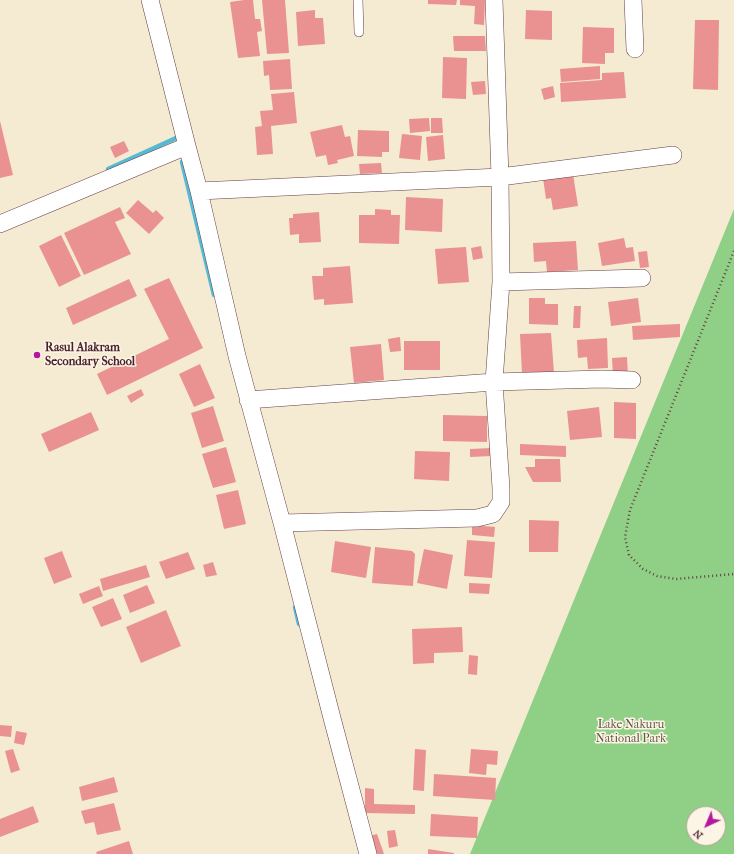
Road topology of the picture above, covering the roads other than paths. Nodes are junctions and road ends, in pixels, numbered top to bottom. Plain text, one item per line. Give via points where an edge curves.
1 (150, 0) edge
2 (358, 0) edge
3 (494, 0) edge
4 (633, 0) edge
5 (359, 32) dead end
6 (635, 49) dead end
7 (186, 146) junction
8 (673, 155) dead end
9 (500, 177) junction
10 (199, 191) junction
11 (0, 224) edge
12 (642, 278) dead end
13 (501, 282) junction
14 (632, 380) dead end
15 (494, 382) junction
16 (248, 400) junction
17 (282, 523) junction
18 (368, 854) edge

1 - 7 street
2 - 5 lane
3 - 9 street
4 - 6 street
7 - 10 street
7 - 11 street
8 - 9 street
9 - 10 street
9 - 13 street
10 - 16 street
12 - 13 street
13 - 15 street
14 - 15 street
15 - 16 street
15 - 17 street via 501,502 493,514 477,518
16 - 17 street
17 - 18 street

